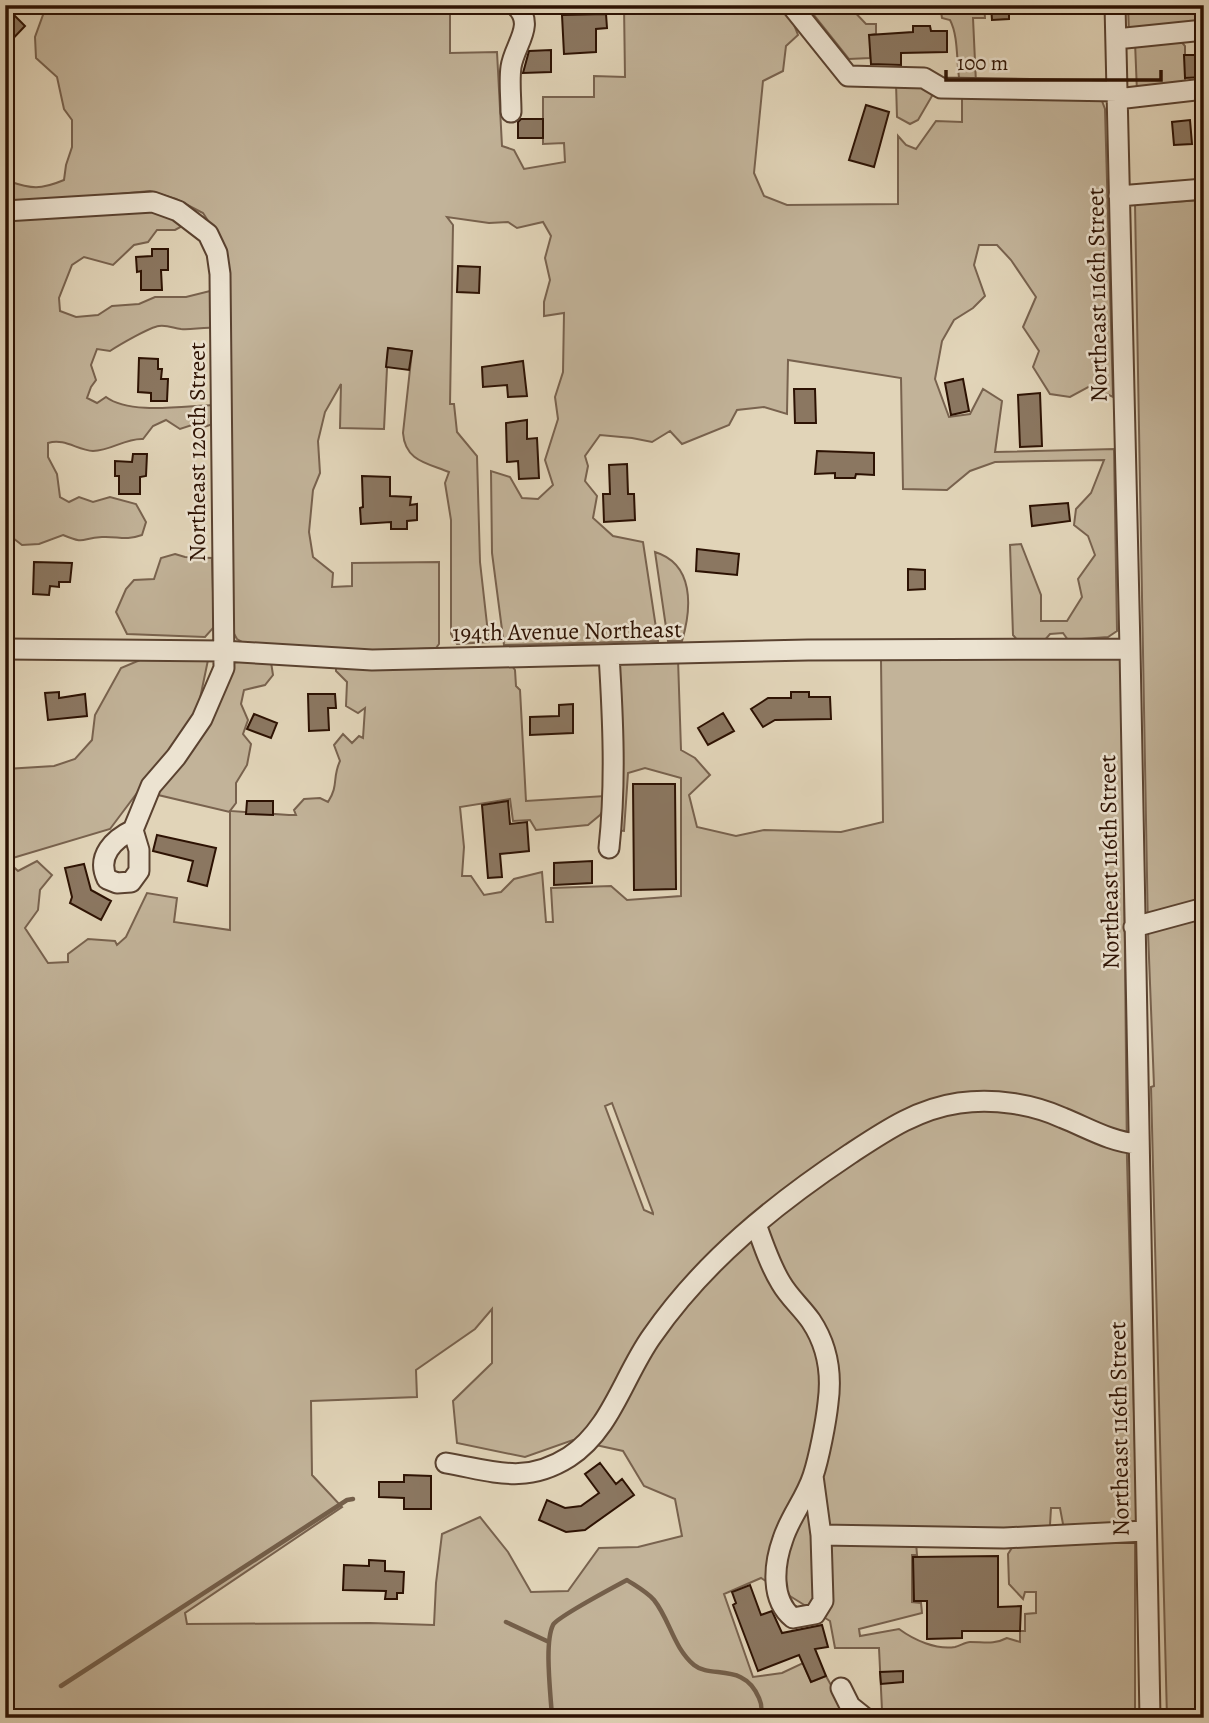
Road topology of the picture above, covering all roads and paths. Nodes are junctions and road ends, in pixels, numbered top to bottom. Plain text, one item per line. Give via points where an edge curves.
1 (515, 5) edge
2 (791, 5) edge
3 (1115, 5) edge
4 (1204, 30) edge
5 (1116, 39) junction
6 (1204, 89) edge
7 (1117, 95) junction
8 (511, 112) dead end
9 (1204, 189) edge
10 (1119, 196) junction
11 (5, 211) edge
12 (5, 649) edge
13 (1130, 649) junction
14 (223, 650) junction
15 (609, 655) junction
16 (133, 830) dead end
17 (609, 848) dead end
18 (1204, 908) edge
19 (1135, 927) junction
20 (1138, 1144) junction
21 (756, 1224) junction
22 (446, 1463) dead end
23 (813, 1476) junction
24 (1145, 1531) junction
25 (821, 1535) junction
26 (841, 1688) dead end
27 (865, 1718) edge
28 (1150, 1718) edge

1 - 8 street via 525,21 511,66
2 - 7 street via 848,76 924,78 942,88
3 - 5 street, Northeast 116th Street
4 - 5 street
5 - 7 street, Northeast 116th Street
6 - 7 street
7 - 10 street, Northeast 116th Street
9 - 10 street
10 - 13 street, Northeast 116th Street
11 - 14 street, Northeast 120th Street via 153,202 178,211 208,234 220,274
12 - 14 street, 194th Avenue Northeast
13 - 15 street, 194th Avenue Northeast
13 - 19 street, Northeast 116th Street
14 - 15 street, 194th Avenue Northeast via 372,660
14 - 16 street, Northeast 120th Street via 224,668 202,719 151,786
15 - 17 street
18 - 19 street
19 - 20 street, Northeast 116th Street
20 - 21 street via 1120,1143 1060,1116 1011,1102 962,1102 899,1122 802,1186
20 - 24 street, Northeast 116th Street
21 - 22 street via 686,1291 650,1337 593,1436 570,1457 531,1474 513,1475
21 - 23 street via 782,1284 824,1343 830,1375 828,1403
23 - 25 street
23 - 25 street via 782,1539 776,1576 777,1598 793,1618 815,1614 823,1601
24 - 25 street via 1004,1538
24 - 28 street, Northeast 116th Street
26 - 27 street via 850,1706

